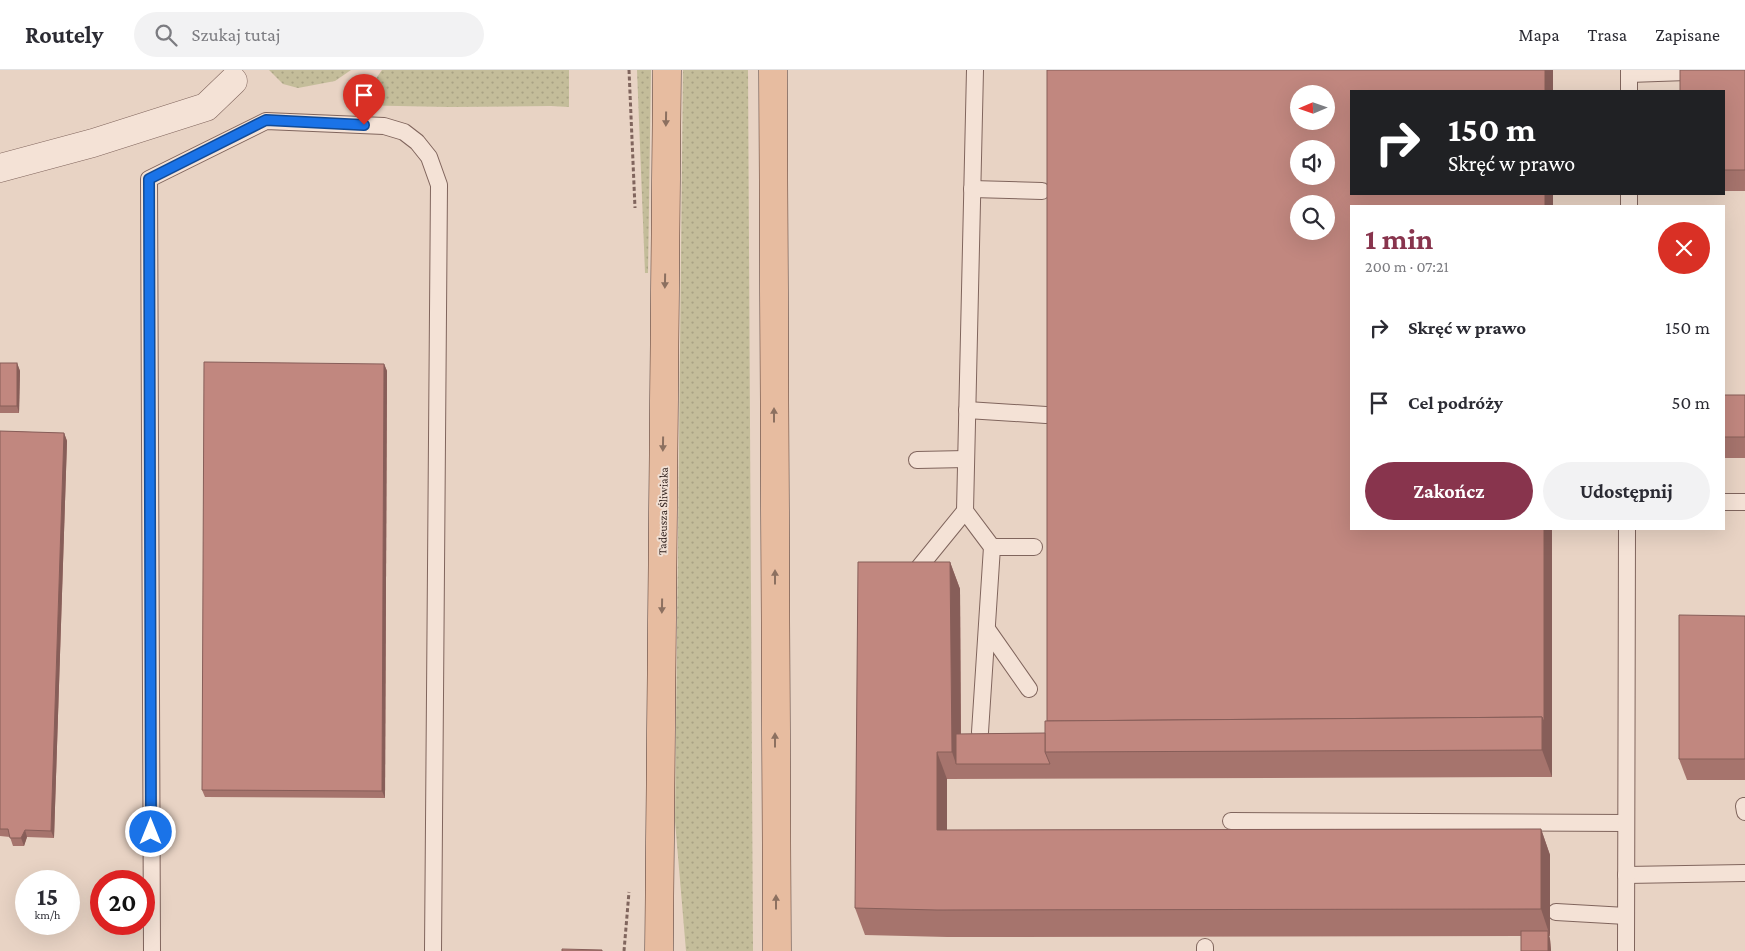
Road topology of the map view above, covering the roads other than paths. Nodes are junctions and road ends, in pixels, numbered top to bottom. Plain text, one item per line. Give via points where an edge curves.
1 (667, 70) edge
2 (773, 70) edge
3 (975, 70) edge
4 (1728, 70) edge
5 (1745, 70) edge
6 (1629, 72) edge
7 (233, 81) dead end
8 (1629, 90) edge
9 (0, 168) edge
10 (972, 189) junction
11 (1042, 191) dead end
12 (967, 410) junction
13 (1046, 415) edge
14 (966, 459) junction
15 (917, 460) dead end
16 (1725, 502) edge
17 (1745, 502) edge
18 (964, 511) junction
19 (1627, 530) edge
20 (1034, 546) dead end
21 (992, 547) junction
22 (912, 576) edge
23 (987, 629) junction
24 (1029, 689) dead end
25 (980, 732) edge
26 (1744, 806) edge
27 (1745, 812) edge
28 (1231, 821) dead end
29 (1626, 823) junction
30 (1745, 873) edge
31 (1626, 875) junction
32 (1556, 912) dead end
33 (1626, 916) junction
34 (152, 951) edge
35 (433, 951) edge
36 (659, 951) edge
37 (776, 951) edge
38 (1626, 951) edge

1 -> 36 main road, Tadeusza Śliwiaka
37 -> 2 main road
3 - 10 lane
4 - 5 lane
4 - 6 lane
6 - 8 lane
7 - 9 street via 206,107
10 - 11 lane
10 - 12 lane
12 - 13 lane
12 - 14 lane
14 - 15 lane
14 - 18 lane
16 - 17 lane
18 - 21 lane
18 - 22 lane
19 - 29 lane
20 - 21 lane
21 - 23 lane
23 - 24 lane
23 - 25 lane
26 - 27 lane
28 - 29 lane
29 - 31 lane
30 - 31 lane
31 - 33 lane
32 - 33 lane
33 - 38 lane
34 - 35 lane via 149,179 266,120 384,126 404,132 429,157 439,185

